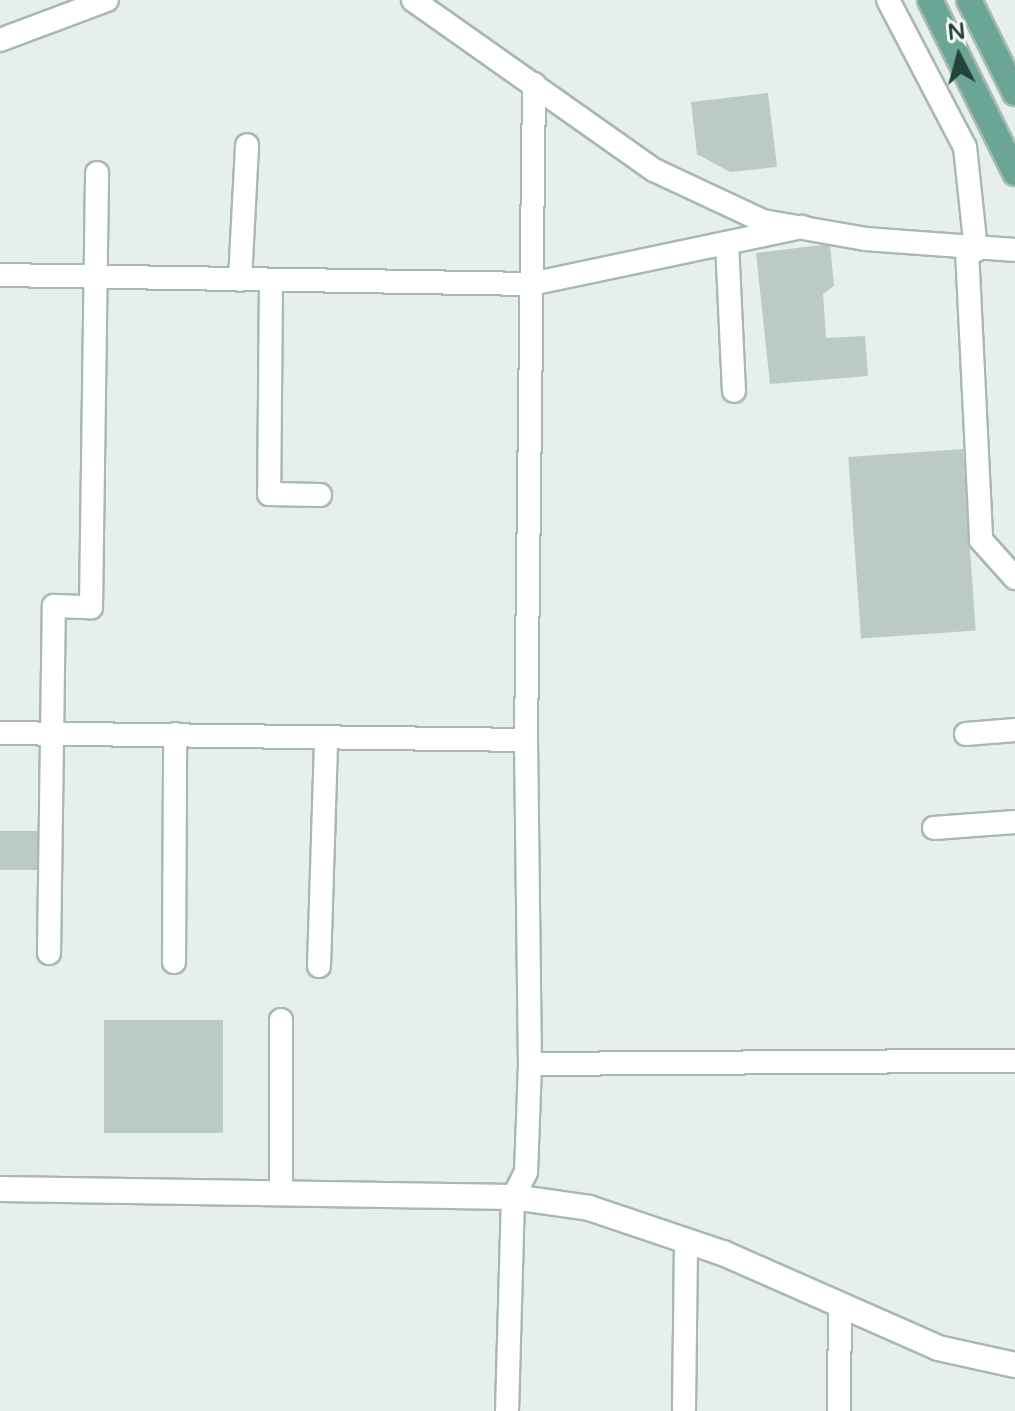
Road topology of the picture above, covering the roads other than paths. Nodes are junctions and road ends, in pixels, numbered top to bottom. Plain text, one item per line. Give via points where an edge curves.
1 (107, 0) edge
2 (413, 0) edge
3 (888, 0) edge
4 (930, 0) edge
5 (969, 0) edge
6 (0, 40) edge
7 (534, 84) junction
8 (1015, 93) edge
9 (247, 145) dead end
10 (97, 173) dead end
11 (1015, 173) edge
12 (802, 227) junction
13 (727, 243) junction
14 (971, 250) junction
15 (1015, 250) edge
16 (0, 275) edge
17 (98, 278) junction
18 (240, 280) junction
19 (271, 280) junction
20 (531, 284) junction
21 (734, 391) dead end
22 (320, 495) dead end
23 (1015, 578) edge
24 (1015, 730) edge
25 (52, 732) junction
26 (0, 733) edge
27 (175, 734) junction
28 (966, 734) dead end
29 (326, 737) junction
30 (526, 740) junction
31 (1015, 822) edge
32 (934, 828) dead end
33 (49, 953) dead end
34 (174, 962) dead end
35 (319, 966) dead end
36 (281, 1020) dead end
37 (1015, 1061) edge
38 (530, 1064) junction
39 (0, 1189) edge
40 (281, 1194) junction
41 (513, 1197) junction
42 (686, 1240) junction
43 (840, 1304) junction
44 (1015, 1365) edge
45 (684, 1409) edge
46 (507, 1411) edge
47 (839, 1411) edge

1 - 6 street
2 - 7 street
3 - 14 street via 965,147
4 - 11 main road
5 - 8 main road
7 - 12 street via 654,170 763,221
7 - 20 street
9 - 18 street
10 - 17 street
12 - 13 street
12 - 14 street
13 - 20 street
13 - 21 street
14 - 15 street
14 - 23 street via 981,540
16 - 17 street
17 - 18 street
17 - 25 street via 91,607 54,606
18 - 19 street
19 - 20 street
19 - 22 street via 269,494
20 - 30 street
24 - 28 street
25 - 26 street
25 - 27 street
25 - 33 street
27 - 29 street
27 - 34 street
29 - 30 street
29 - 35 street
30 - 38 street
31 - 32 street
36 - 40 street
37 - 38 street
38 - 41 street via 526,1172
39 - 40 street
40 - 41 street
41 - 42 street via 589,1208
41 - 46 street
42 - 43 street
42 - 45 street
43 - 44 street via 938,1348
43 - 47 street

